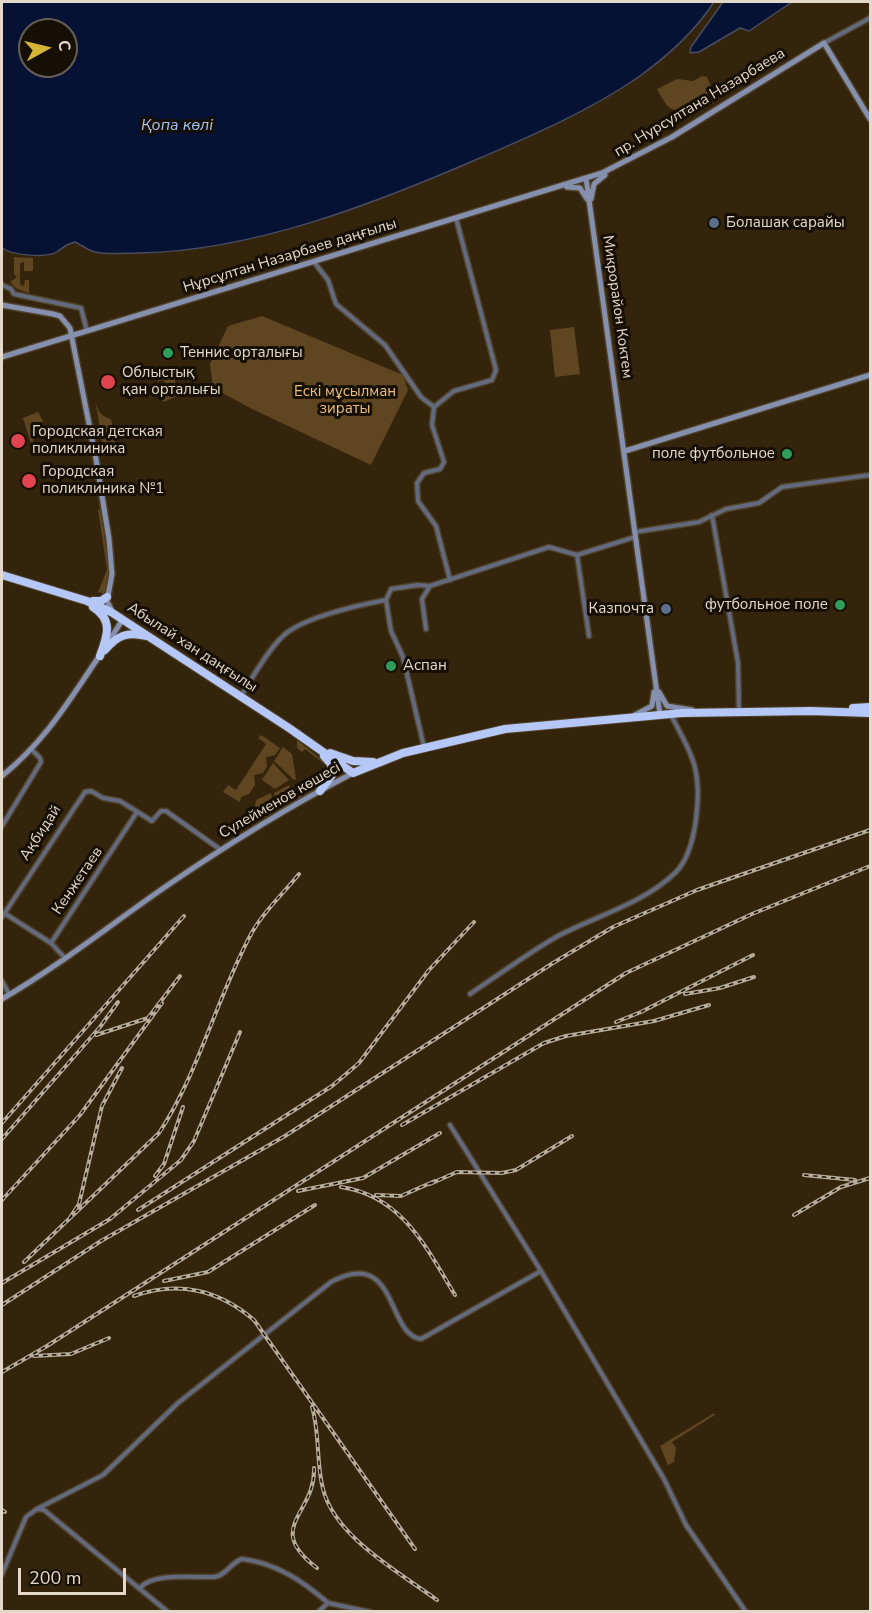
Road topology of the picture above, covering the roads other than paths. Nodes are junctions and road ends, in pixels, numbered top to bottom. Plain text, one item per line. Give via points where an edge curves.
1 (870, 18) edge
2 (824, 43) junction
3 (870, 119) edge
4 (620, 166) junction
5 (586, 178) junction
6 (555, 188) junction
7 (591, 212) junction
8 (456, 218) junction
9 (313, 261) junction
10 (2, 285) edge
11 (2, 305) edge
12 (87, 331) junction
13 (72, 336) junction
14 (2, 357) edge
15 (870, 375) edge
16 (434, 407) junction
17 (625, 451) junction
18 (870, 475) edge
19 (712, 515) junction
20 (636, 535) junction
21 (577, 555) junction
22 (2, 575) edge
23 (450, 580) junction
24 (430, 586) junction
25 (107, 597) junction
26 (79, 599) junction
27 (386, 600) junction
28 (115, 614) junction
29 (121, 622) junction
30 (426, 629) dead end
31 (589, 636) dead end
32 (158, 641) junction
33 (100, 656) junction
34 (654, 673) junction
35 (241, 696) junction
36 (870, 707) edge
37 (841, 710) junction
38 (740, 711) junction
39 (710, 712) junction
40 (870, 713) edge
41 (670, 714) junction
42 (660, 715) junction
43 (621, 720) junction
44 (313, 744) junction
45 (424, 747) junction
46 (32, 750) junction
47 (395, 756) junction
48 (353, 773) junction
49 (2, 776) edge
50 (320, 791) junction
51 (137, 812) junction
52 (2, 826) edge
53 (222, 850) junction
54 (3, 915) edge
55 (51, 943) junction
56 (66, 959) junction
57 (2, 981) edge
58 (9, 994) junction
59 (470, 994) dead end
60 (2, 999) edge
61 (450, 1125) dead end
62 (541, 1271) junction
63 (37, 1509) junction
64 (2, 1574) edge
65 (140, 1588) junction
66 (328, 1603) junction
67 (168, 1611) edge
68 (318, 1611) edge
69 (370, 1611) edge
70 (746, 1611) edge

1 - 2 street
2 - 3 street
2 - 4 street, пр. Нурсултана Назарбаева
4 - 5 street, пр. Нурсултана Назарбаева
4 - 7 street via 594,184
5 - 6 street, Нұрсұлтан Назарбаев даңғылы
5 - 7 street, Микрорайон Коктем
6 - 7 street via 580,188
6 - 8 street, Нұрсұлтан Назарбаев даңғылы
7 - 17 street, Микрорайон Коктем
8 - 9 street, Нұрсұлтан Назарбаев даңғылы
8 - 16 street via 496,370 492,380 454,391
9 - 12 street, Нұрсұлтан Назарбаев даңғылы
9 - 16 street via 328,280 336,304 385,345 421,397
10 - 12 street via 14,294 81,308
11 - 13 street via 60,316
12 - 13 street, Нұрсұлтан Назарбаев даңғылы
13 - 14 street, Нұрсұлтан Назарбаев даңғылы
13 - 25 street via 109,539 112,574
15 - 17 street
16 - 23 street via 432,425 444,462 440,469 421,476 416,492 420,506 436,526
17 - 20 street, Микрорайон Коктем
18 - 19 street via 782,487 759,503
19 - 20 street via 699,522
19 - 38 street via 738,663
20 - 21 street
20 - 34 street, Микрорайон Коктем
21 - 23 street via 549,547
21 - 31 street
22 - 26 highway, Абылай хан даңғылы
23 - 24 street
24 - 27 street via 390,589
24 - 30 street via 422,599
25 - 26 highway via 99,601
25 - 28 street via 108,607
26 - 28 highway, Абылай хан даңғылы
26 - 33 highway via 100,611 106,622 107,635
27 - 35 street via 305,623 287,633
27 - 45 street
28 - 29 highway, Абылай хан даңғылы
29 - 32 highway, Абылай хан даңғылы
29 - 33 street
32 - 33 highway via 140,634 125,634
32 - 35 highway, Абылай хан даңғылы
33 - 46 street via 59,718
34 - 39 street via 667,706
34 - 42 street
34 - 43 street via 651,706
35 - 44 highway, Абылай хан даңғылы
36 - 37 highway
37 - 38 highway, Сүлейменов көшесі
37 - 40 highway
38 - 39 highway, Сүлейменов көшесі
39 - 41 highway, Сүлейменов көшесі
41 - 42 highway, Сүлейменов көшесі
41 - 59 street via 690,752 697,777 693,836 680,868 658,886 559,936
42 - 43 highway, Сүлейменов көшесі
43 - 45 highway, Сүлейменов көшесі via 505,729
44 - 47 highway via 358,762
44 - 48 highway, Абылай хан даңғылы
44 - 50 highway via 332,769 330,780
45 - 47 highway, Сүлейменов көшесі
46 - 49 street
46 - 52 street via 41,762
47 - 48 highway, Сүлейменов көшесі
48 - 50 street, Сүлейменов көшесі
50 - 53 street, Сүлейменов көшесі
51 - 53 street via 152,822 161,811 166,811
51 - 54 street, Ақбидай via 120,801 90,791 83,794
51 - 55 street, Кенжетаев
53 - 56 street, Сүлейменов көшесі
54 - 55 street
55 - 56 street
56 - 58 street, Сүлейменов көшесі
57 - 58 street
58 - 60 street, Сүлейменов көшесі
61 - 62 street
62 - 63 street via 421,1339 409,1332 384,1290 372,1278 353,1273 342,1276 178,1403 103,1475
62 - 70 street via 664,1479 686,1525
63 - 64 street via 26,1517
63 - 65 street via 44,1510
65 - 66 street via 145,1583 183,1576 217,1577 242,1559 278,1569 304,1582
65 - 67 street
66 - 68 street
66 - 69 street

